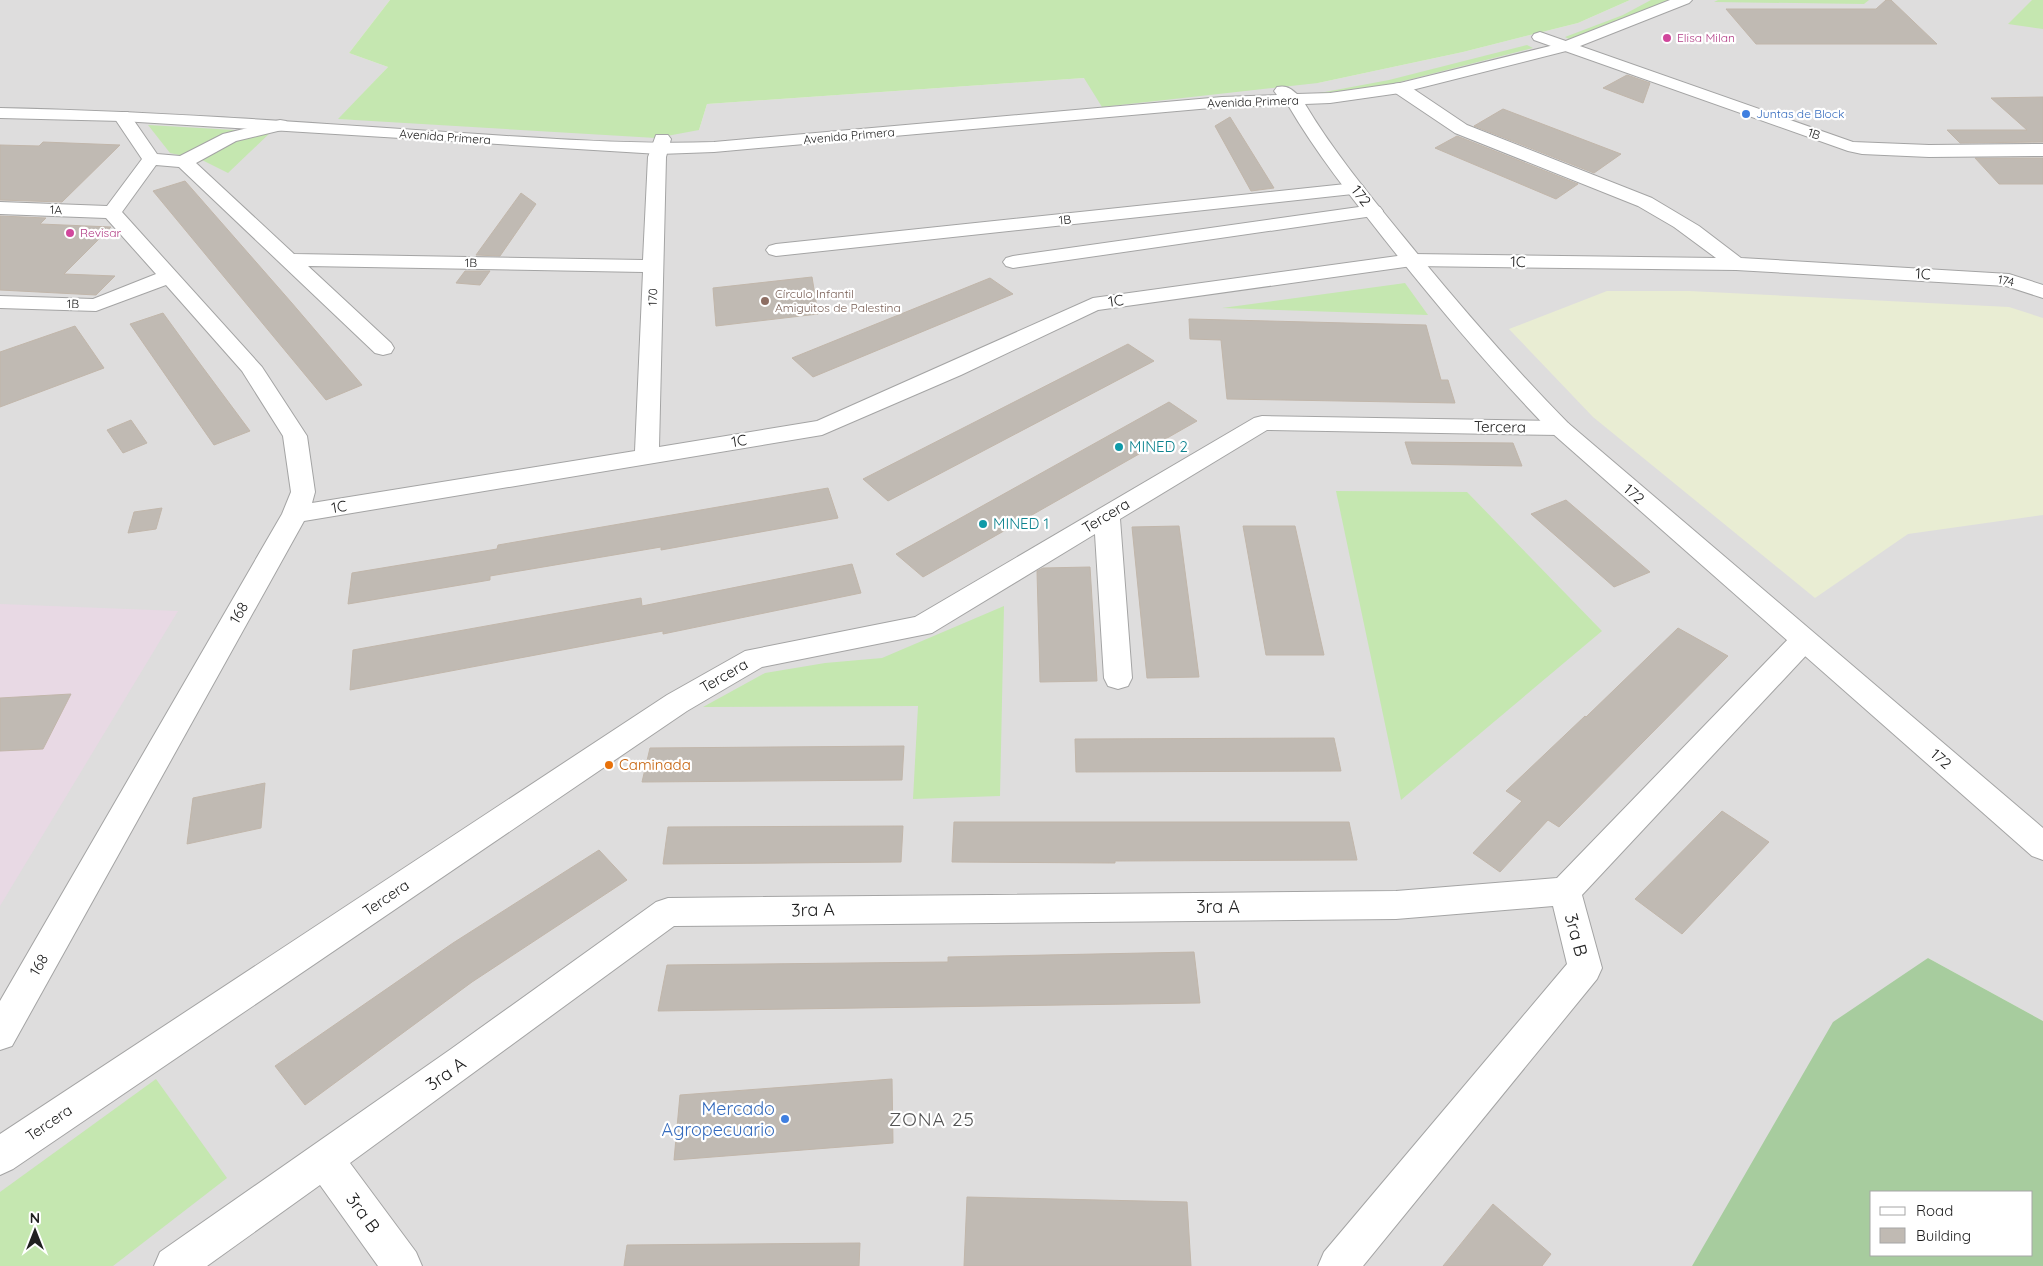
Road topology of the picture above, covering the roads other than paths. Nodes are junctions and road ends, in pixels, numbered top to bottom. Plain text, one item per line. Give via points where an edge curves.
1 (1684, 0) edge
2 (1624, 6) dead end
3 (1592, 18) dead end
4 (1566, 28) dead end
5 (1540, 37) junction
6 (1564, 47) junction
7 (1400, 77) junction
8 (1287, 95) junction
9 (0, 102) edge
10 (0, 113) edge
11 (122, 116) junction
12 (280, 125) junction
13 (661, 144) junction
14 (2043, 150) edge
15 (151, 159) junction
16 (184, 162) junction
17 (1355, 189) junction
18 (0, 208) edge
19 (1372, 211) junction
20 (112, 212) junction
21 (776, 250) dead end
22 (289, 260) junction
23 (1412, 260) junction
24 (1013, 262) dead end
25 (1736, 264) junction
26 (654, 266) junction
27 (170, 276) junction
28 (1967, 276) joint
29 (2043, 292) edge
30 (0, 302) edge
31 (383, 348) dead end
32 (1560, 428) junction
33 (647, 456) junction
34 (295, 514) junction
35 (1107, 516) junction
36 (1803, 641) junction
37 (1118, 678) dead end
38 (2043, 847) edge
39 (1565, 891) junction
40 (0, 1034) edge
41 (0, 1156) edge
42 (324, 1159) junction
43 (174, 1266) edge
44 (402, 1266) edge
45 (1338, 1266) edge

1 - 6 street, Avenida Primera
2 - 3 street
4 - 5 street, Avenida Primera
5 - 6 street, 1B
5 - 7 street, Avenida Primera
6 - 7 street, Avenida Primera
6 - 14 street, 1B via 1848,146 1929,151
7 - 8 street, Avenida Primera via 1330,98
7 - 25 street via 1461,129 1645,202 1699,233
8 - 13 street, Avenida Primera via 793,141
8 - 17 street, 172
9 - 13 street, Avenida Primera
10 - 11 street, Avenida Primera
11 - 12 street, Avenida Primera
11 - 15 street
12 - 13 street, Avenida Primera via 554,144
12 - 16 street via 230,136
13 - 26 street, 170
15 - 16 street
15 - 20 street
16 - 22 street
17 - 19 street, 172
17 - 21 street, 1B
18 - 20 street, 1A
19 - 23 street, 172
19 - 24 street
20 - 27 street, 168
22 - 26 street, 1B
22 - 31 street
23 - 25 street, 1C
23 - 32 street, 172 via 1509,378
23 - 33 street, 1C via 1093,304 822,428
25 - 28 street, 1C
26 - 33 street, 170
27 - 30 street, 1B via 96,305
27 - 34 street, 168 via 250,367 295,436 303,492
28 - 29 street, 174 via 2009,280
32 - 35 street, Tercera via 1262,423
32 - 36 street, 172
33 - 34 street, 1C
34 - 40 street, 168
35 - 37 street
35 - 41 street, Tercera via 922,626 755,658 677,703
36 - 38 street, 172
36 - 39 street
39 - 42 street, 3ra A via 1396,905 668,912 464,1062
39 - 45 street, 3ra B via 1585,968
42 - 43 street, 3ra A
42 - 44 street, 3ra B

